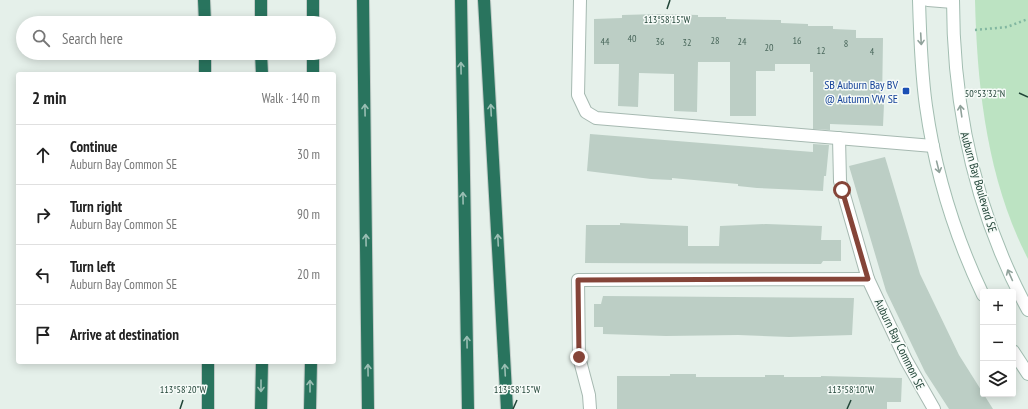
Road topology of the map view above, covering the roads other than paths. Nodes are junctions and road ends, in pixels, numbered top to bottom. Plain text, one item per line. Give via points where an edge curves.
1 (204, 0) edge
2 (261, 0) edge
3 (313, 0) edge
4 (363, 0) edge
5 (460, 0) edge
6 (484, 0) edge
7 (580, 0) edge
8 (920, 0) edge
9 (928, 0) edge
10 (953, 1) edge
11 (205, 16) edge
12 (261, 16) edge
13 (313, 16) edge
14 (205, 60) edge
15 (262, 60) edge
16 (313, 60) edge
17 (205, 72) edge
18 (262, 72) edge
19 (313, 72) edge
20 (839, 138) junction
21 (933, 146) junction
22 (868, 279) junction
23 (981, 289) edge
24 (1028, 310) edge
25 (1016, 356) edge
26 (208, 364) edge
27 (262, 364) edge
28 (310, 364) edge
29 (1028, 374) edge
30 (208, 409) edge
31 (261, 409) edge
32 (310, 409) edge
33 (368, 409) edge
34 (468, 409) edge
35 (507, 409) edge
36 (590, 409) edge
37 (934, 409) edge

1 - 11 highway
2 - 12 highway
3 - 13 highway
33 -> 4 highway
34 -> 5 highway
35 -> 6 highway
7 - 20 street via 578,95 580,104 586,112 596,118
8 -> 21 street via 926,106
9 - 10 street
24 -> 10 street, Auburn Bay Boulevard SE via 999,249 968,152 956,73
14 - 17 highway
15 - 18 highway
16 - 19 highway
20 - 21 street
20 - 22 street, Auburn Bay Common SE via 840,181
21 -> 23 street via 958,233
22 - 36 street via 578,280 579,357 589,394
22 - 37 street, Auburn Bay Common SE via 906,360
25 - 29 street
26 - 30 highway
27 -> 31 highway
32 -> 28 highway

